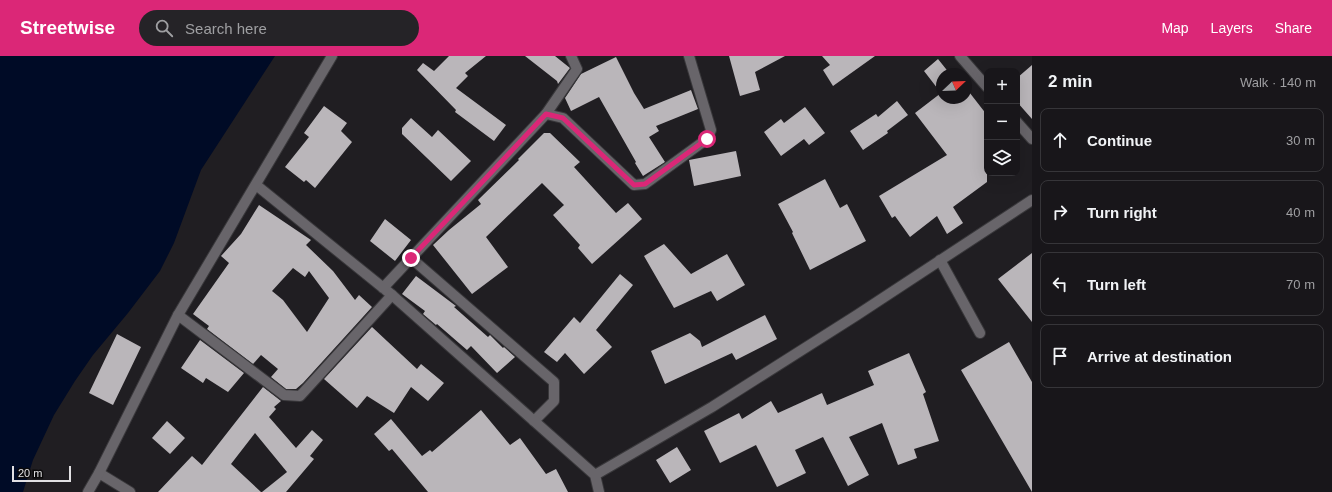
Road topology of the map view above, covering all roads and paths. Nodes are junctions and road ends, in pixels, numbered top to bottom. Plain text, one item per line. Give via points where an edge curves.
1 (332, 56) edge
2 (571, 56) edge
3 (689, 56) edge
4 (960, 56) edge
5 (984, 84) edge
6 (546, 114) junction
7 (1020, 125) edge
8 (1032, 139) edge
9 (256, 185) junction
10 (1032, 200) edge
11 (411, 258) junction
12 (940, 260) junction
13 (383, 288) junction
14 (392, 295) junction
15 (178, 316) junction
16 (980, 333) dead end
17 (534, 421) junction
18 (99, 473) junction
19 (595, 475) junction
20 (88, 492) edge
21 (130, 492) edge
22 (598, 492) edge

1 - 9 street
2 - 6 street via 577,69
3 - 6 street via 711,130 707,139 645,184 634,185 563,118
4 - 5 street
6 - 11 street
7 - 8 street
9 - 13 street
9 - 15 street
10 - 12 street
11 - 13 street
11 - 17 street via 554,382 554,401
12 - 16 street
12 - 19 street via 719,402
13 - 14 street
14 - 15 street via 300,396 284,395
14 - 17 street
15 - 18 street
17 - 19 street
18 - 20 street
18 - 21 street
19 - 22 street

